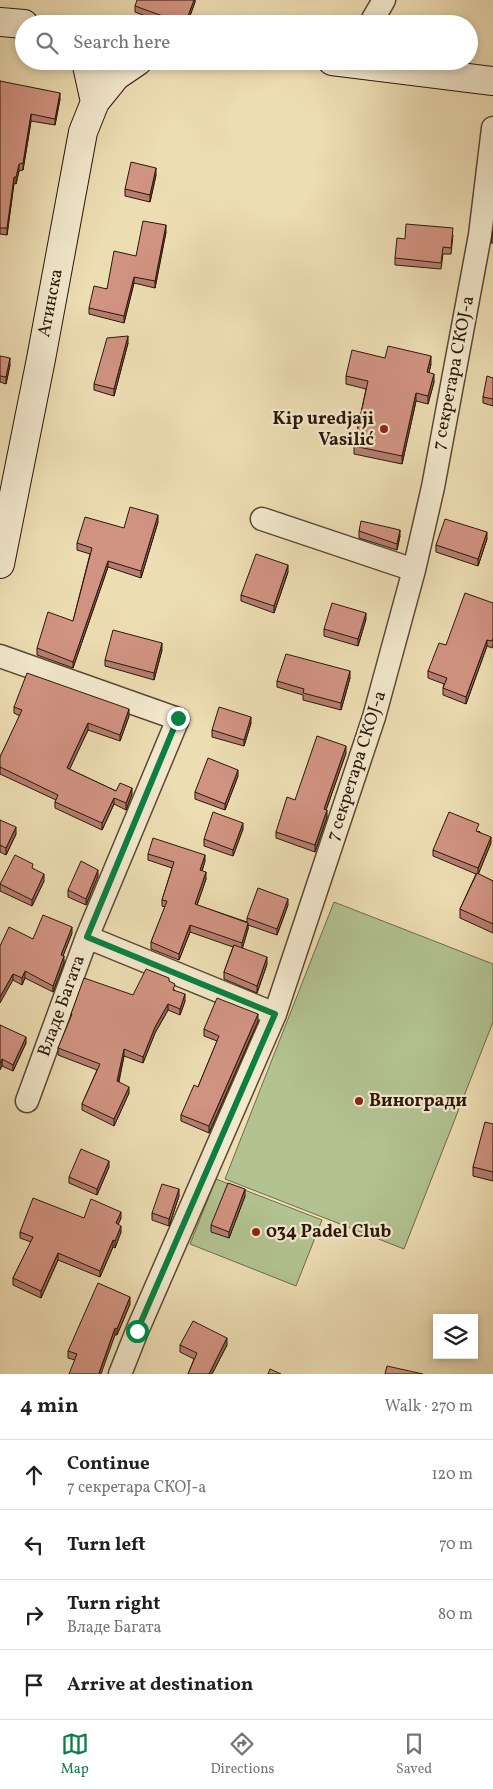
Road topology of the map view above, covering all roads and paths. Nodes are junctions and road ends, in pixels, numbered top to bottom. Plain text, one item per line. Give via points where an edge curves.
1 (384, 0) edge
2 (375, 15) edge
3 (0, 22) edge
4 (15, 23) edge
5 (88, 70) edge
6 (125, 70) edge
7 (406, 70) edge
8 (493, 81) edge
9 (95, 102) junction
10 (493, 128) edge
11 (262, 519) dead end
12 (0, 564) edge
13 (414, 570) junction
14 (0, 656) edge
15 (87, 937) junction
16 (275, 1014) junction
17 (27, 1101) dead end
18 (120, 1374) edge

1 - 2 street
3 - 4 street
5 - 9 street
6 - 9 street, Атинска
7 - 8 street
9 - 12 street, Атинска via 83,132
10 - 13 street, 7 секретара СКОЈ-а via 480,235 433,487
11 - 13 street
13 - 16 street, 7 секретара СКОЈ-а via 374,717
14 - 15 street, Владе Багата via 178,718
15 - 16 street
15 - 17 street, Владе Багата
16 - 18 street, 7 секретара СКОЈ-а

